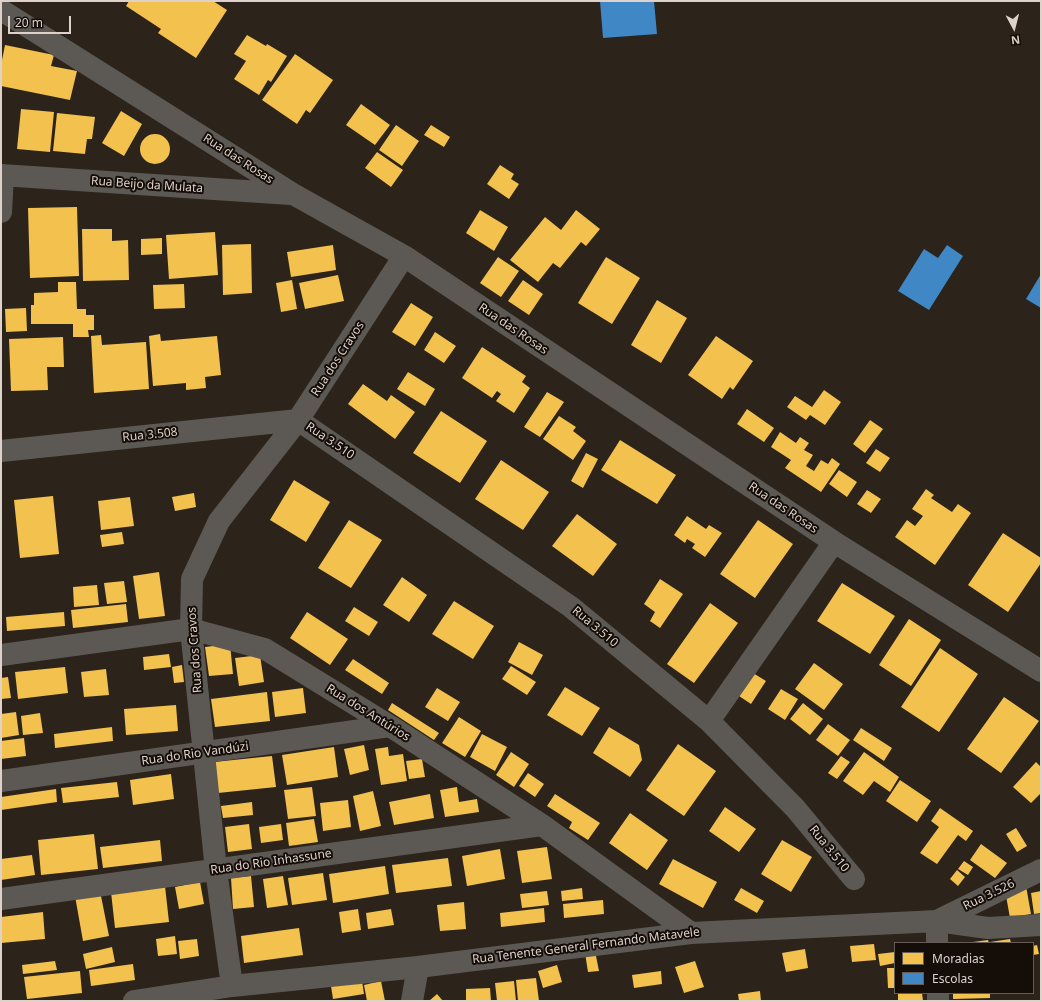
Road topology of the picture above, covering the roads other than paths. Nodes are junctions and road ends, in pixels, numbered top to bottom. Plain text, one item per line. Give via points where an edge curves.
1 (1, 10) edge
2 (2, 175) edge
3 (293, 194) junction
4 (1, 212) edge
5 (404, 256) junction
6 (298, 420) junction
7 (1, 451) edge
8 (834, 542) junction
9 (191, 629) junction
10 (1, 655) edge
11 (1041, 671) edge
12 (710, 721) junction
13 (390, 726) junction
14 (204, 753) junction
15 (1, 781) edge
16 (542, 825) junction
17 (216, 870) junction
18 (1041, 870) edge
19 (854, 879) dead end
20 (1, 899) edge
21 (937, 921) junction
22 (1041, 925) edge
23 (691, 932) junction
24 (938, 942) edge
25 (418, 967) junction
26 (232, 986) junction
27 (134, 1001) edge
28 (412, 1001) edge

1 - 3 street, Rua das Rosas
2 - 3 street, Rua Beijo da Mulata
2 - 4 street
3 - 5 street, Rua das Rosas
5 - 6 street, Rua dos Cravos
5 - 8 street, Rua das Rosas
6 - 7 street, Rua 3.508
6 - 9 street, Rua dos Cravos via 219,521 192,579
6 - 12 street, Rua 3.510 via 571,607
8 - 11 street, Rua das Rosas
8 - 12 street
9 - 10 street, Rua dos Antúrios
9 - 13 street, Rua dos Antúrios via 265,649
9 - 14 street, Rua dos Cravos
12 - 19 street, Rua 3.510 via 795,808
13 - 14 street, Rua do Rio Vandúzi
13 - 16 street, Rua dos Antúrios
14 - 15 street, Rua do Rio Vandúzi
14 - 17 street, Rua dos Cravos
16 - 17 street, Rua do Rio Inhassune
16 - 23 street, Rua dos Antúrios
17 - 20 street, Rua do Rio Inhassune
17 - 26 street, Rua dos Cravos
18 - 21 street, Rua 3.526
21 - 22 street, Rua Tenente General Fernando Matavele via 988,928
21 - 23 street, Rua Tenente General Fernando Matavele
21 - 24 street
23 - 25 street, Rua Tenente General Fernando Matavele
25 - 26 street, Rua Tenente General Fernando Matavele
25 - 28 street
26 - 27 street, Rua Tenente General Fernando Matavele

